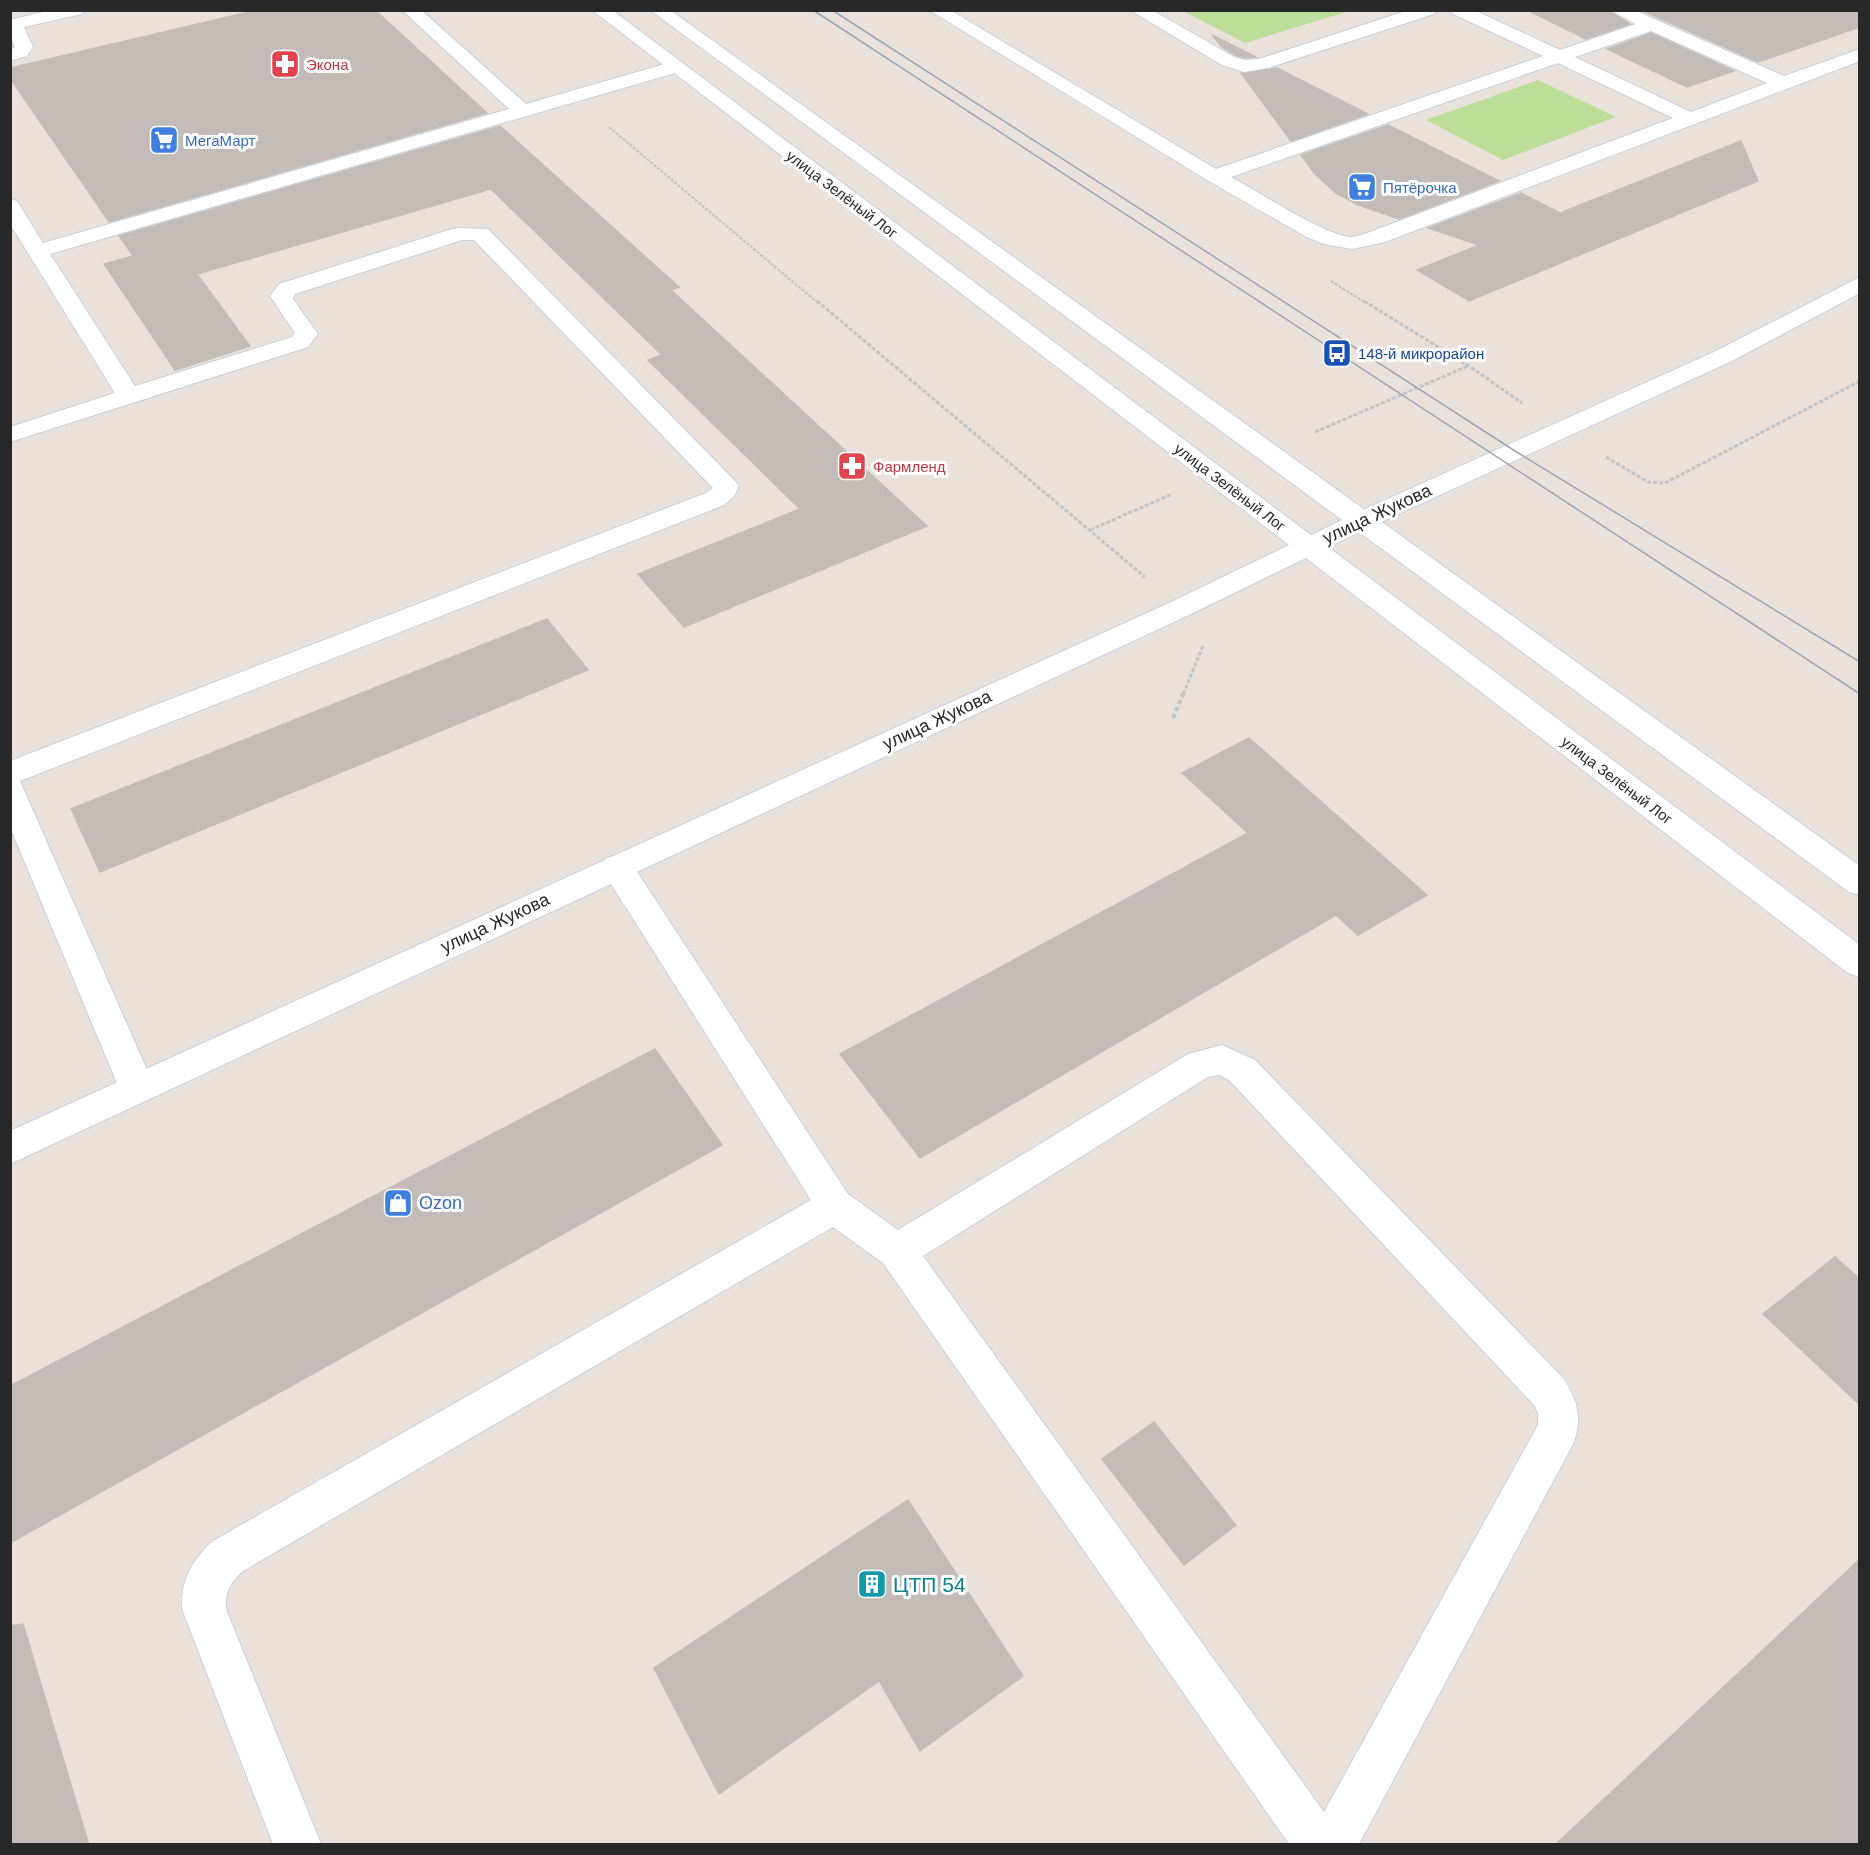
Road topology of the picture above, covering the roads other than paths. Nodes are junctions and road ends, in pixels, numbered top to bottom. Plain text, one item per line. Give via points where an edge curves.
1 (76, 10) edge
2 (410, 10) edge
3 (600, 10) edge
4 (658, 10) edge
5 (937, 10) edge
6 (1138, 10) edge
7 (1428, 10) edge
8 (1459, 10) edge
9 (1618, 10) edge
10 (12, 24) edge
11 (1651, 25) junction
12 (1860, 54) edge
13 (10, 56) edge
14 (1560, 58) junction
15 (675, 67) junction
16 (1783, 83) junction
17 (522, 111) junction
18 (1692, 119) junction
19 (1214, 176) junction
20 (10, 205) edge
21 (37, 250) junction
22 (1860, 285) edge
23 (129, 396) junction
24 (10, 435) edge
25 (1361, 521) junction
26 (1308, 546) junction
27 (10, 772) edge
28 (10, 789) edge
29 (617, 867) junction
30 (1860, 883) edge
31 (1860, 964) edge
32 (137, 1088) junction
33 (10, 1148) edge
34 (835, 1206) junction
35 (897, 1251) junction
36 (297, 1845) edge
37 (1318, 1845) edge
38 (1333, 1845) edge

1 - 10 main road
2 - 17 main road
3 - 15 main road, улица Зелёный Лог
4 - 25 main road
5 - 19 main road
6 - 7 main road via 1228,61 1244,66 1261,64
8 - 14 main road
9 - 11 main road
10 - 13 main road via 24,47
11 - 14 main road
11 - 16 main road
12 - 16 main road
14 - 18 main road
14 - 19 main road
15 - 17 main road
15 - 26 main road, улица Зелёный Лог
16 - 18 main road
17 - 21 main road
18 - 19 main road via 1352,243 1313,231
20 - 21 main road
21 - 23 main road
22 - 25 main road, улица Жукова via 1724,356
23 - 24 main road
23 - 27 main road via 300,342 307,334 282,299 287,289 474,232 484,236 726,486 716,499
25 - 26 main road, улица Жукова
25 - 30 main road
26 - 29 main road, улица Жукова
26 - 31 main road, улица Зелёный Лог
28 - 32 main road
29 - 32 main road, улица Жукова
29 - 34 main road
32 - 33 main road, улица Жукова
34 - 35 main road
34 - 36 main road via 216,1566 206,1580 204,1610
35 - 37 main road
35 - 38 main road via 1200,1064 1222,1060 1242,1070 1549,1392 1557,1404 1558,1430

